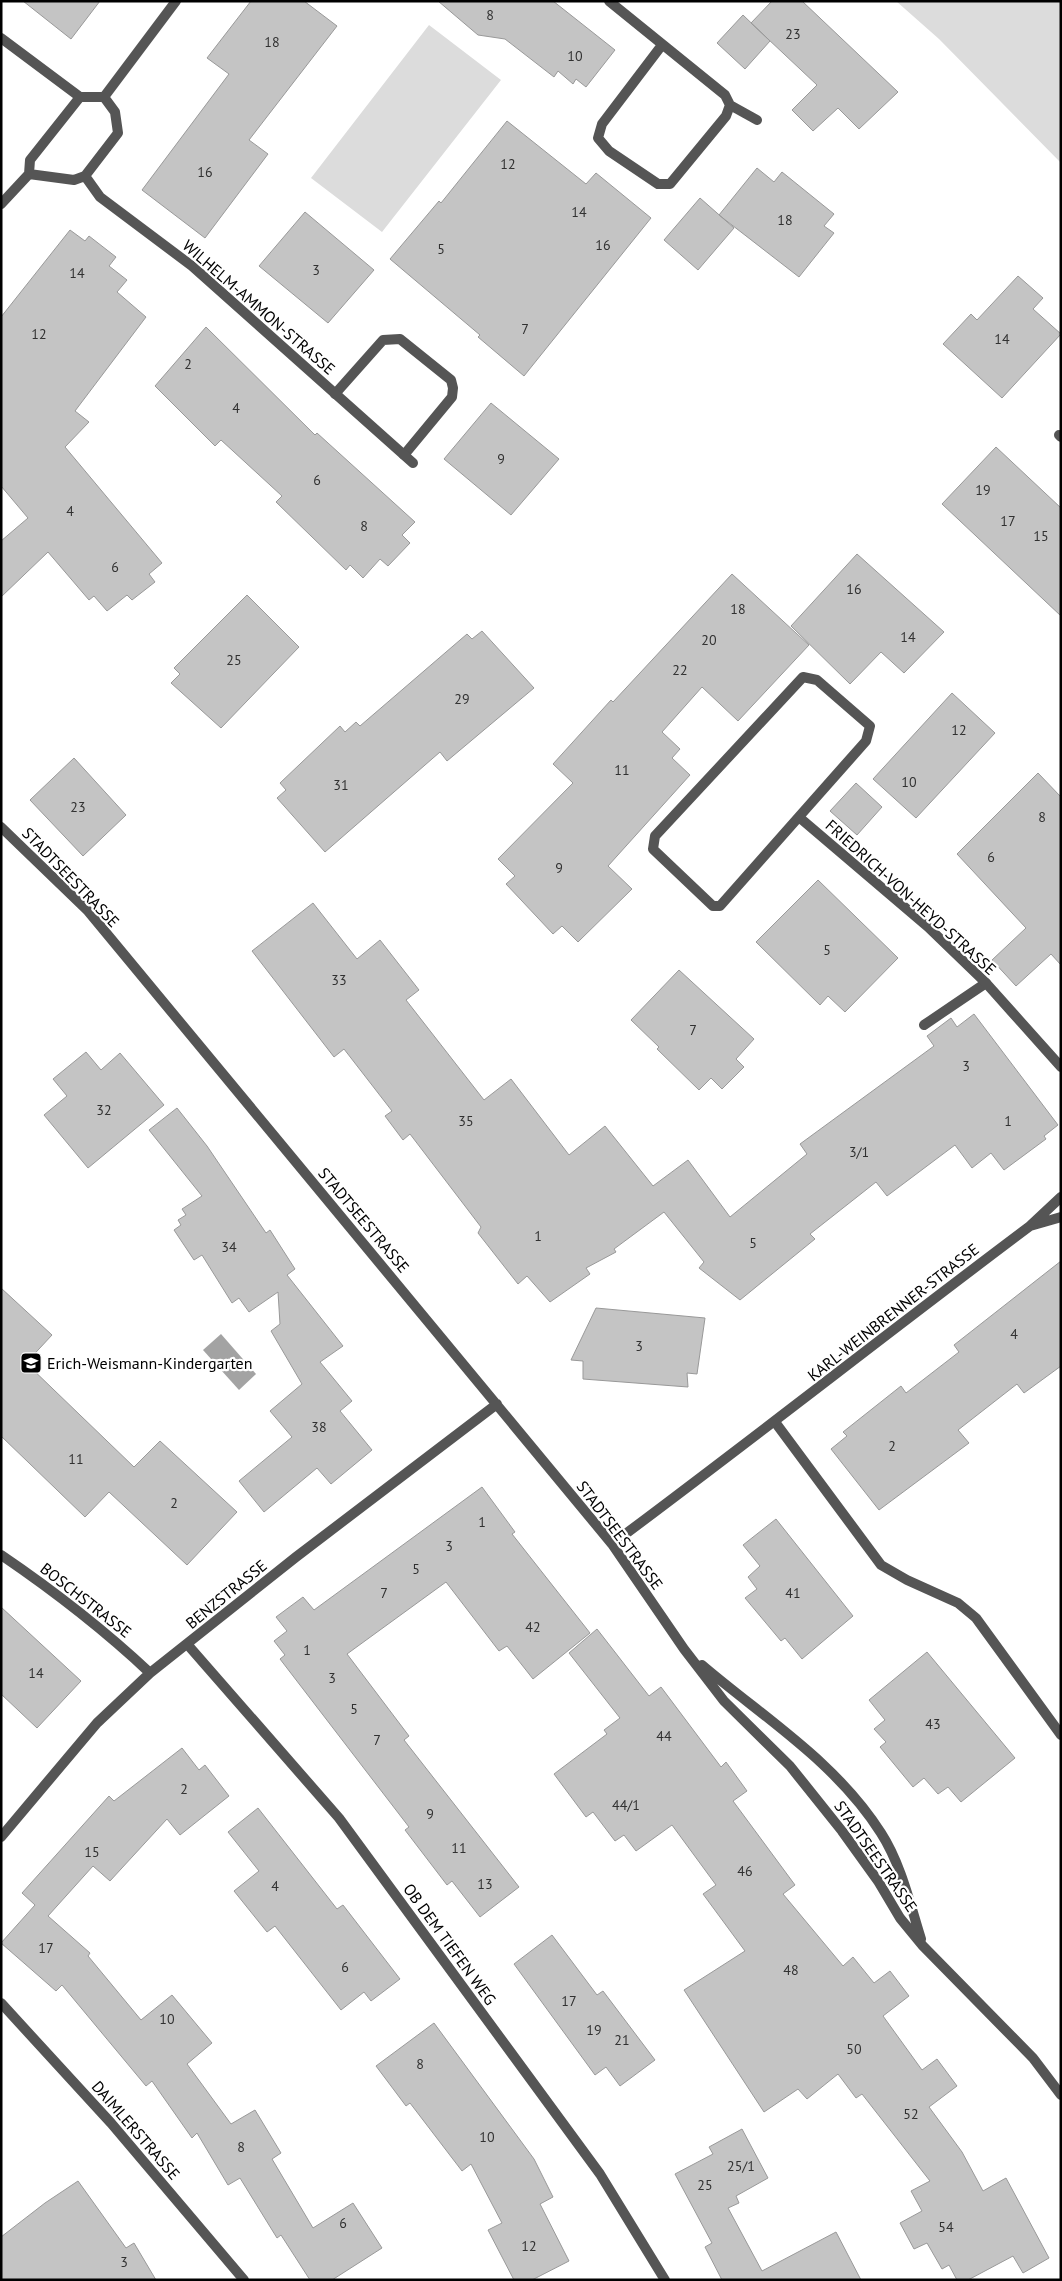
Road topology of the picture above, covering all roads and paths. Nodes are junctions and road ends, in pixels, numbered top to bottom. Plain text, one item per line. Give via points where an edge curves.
1 (176, 1) edge
2 (609, 1) edge
3 (1, 38) edge
4 (662, 45) junction
5 (80, 97) junction
6 (104, 97) junction
7 (730, 105) junction
8 (757, 120) dead end
9 (29, 174) junction
10 (85, 176) junction
11 (1, 204) edge
12 (335, 394) junction
13 (404, 455) junction
14 (413, 463) dead end
15 (800, 818) junction
16 (1, 827) edge
17 (986, 982) junction
18 (924, 1025) dead end
19 (1061, 1067) edge
20 (1061, 1197) edge
21 (1061, 1217) edge
22 (1030, 1226) junction
23 (497, 1404) junction
24 (775, 1422) junction
25 (612, 1544) junction
26 (1, 1554) edge
27 (187, 1644) junction
28 (684, 1649) junction
29 (150, 1674) junction
30 (1061, 1735) edge
31 (1, 1837) edge
32 (923, 1946) junction
33 (1, 2003) edge
34 (1061, 2095) edge
35 (244, 2280) edge
36 (665, 2280) edge

1 - 6 street
2 - 4 street
3 - 5 street
4 - 7 street via 726,95
4 - 7 street via 602,124 598,138 609,151 658,184 670,184 726,116
5 - 6 street
5 - 9 street via 30,160
6 - 10 street via 115,112 118,133
7 - 8 street
9 - 10 street via 74,180
9 - 11 street
10 - 12 street, WILHELM-AMMON-STRASSE via 100,197 192,266
12 - 13 street, WILHELM-AMMON-STRASSE
12 - 13 street via 383,340 392,338 400,339 451,380 452,397
13 - 14 street, WILHELM-AMMON-STRASSE
15 - 15 street, FRIEDRICH-VON-HEYD-STRASSE via 720,906 713,906 653,849 655,836 803,677 817,680 870,726 866,741
15 - 17 street, FRIEDRICH-VON-HEYD-STRASSE via 928,927
16 - 23 street, STADTSEESTRASSE via 88,911
17 - 18 street
17 - 19 street, FRIEDRICH-VON-HEYD-STRASSE
20 - 22 street, KARL-WEINBRENNER-STRASSE
21 - 22 street, KARL-WEINBRENNER-STRASSE
22 - 24 street, KARL-WEINBRENNER-STRASSE via 902,1321
23 - 25 street, STADTSEESTRASSE
23 - 27 street, BENZSTRASSE
24 - 25 street, KARL-WEINBRENNER-STRASSE
24 - 30 street via 881,1565 958,1603 976,1618
25 - 28 street, STADTSEESTRASSE
26 - 29 street, BOSCHSTRASSE via 114,1639
27 - 29 street, BENZSTRASSE
27 - 36 street, OB DEM TIEFEN WEG via 339,1818 600,2174
28 - 32 street, STADTSEESTRASSE via 724,1701 790,1766 842,1831 900,1918
28 - 32 street, STADTSEESTRASSE via 734,1693 808,1750 860,1804 882,1834 893,1858
29 - 31 street, BENZSTRASSE via 96,1724
32 - 34 street, STADTSEESTRASSE via 1033,2058
33 - 35 street, DAIMLERSTRASSE via 111,2122

